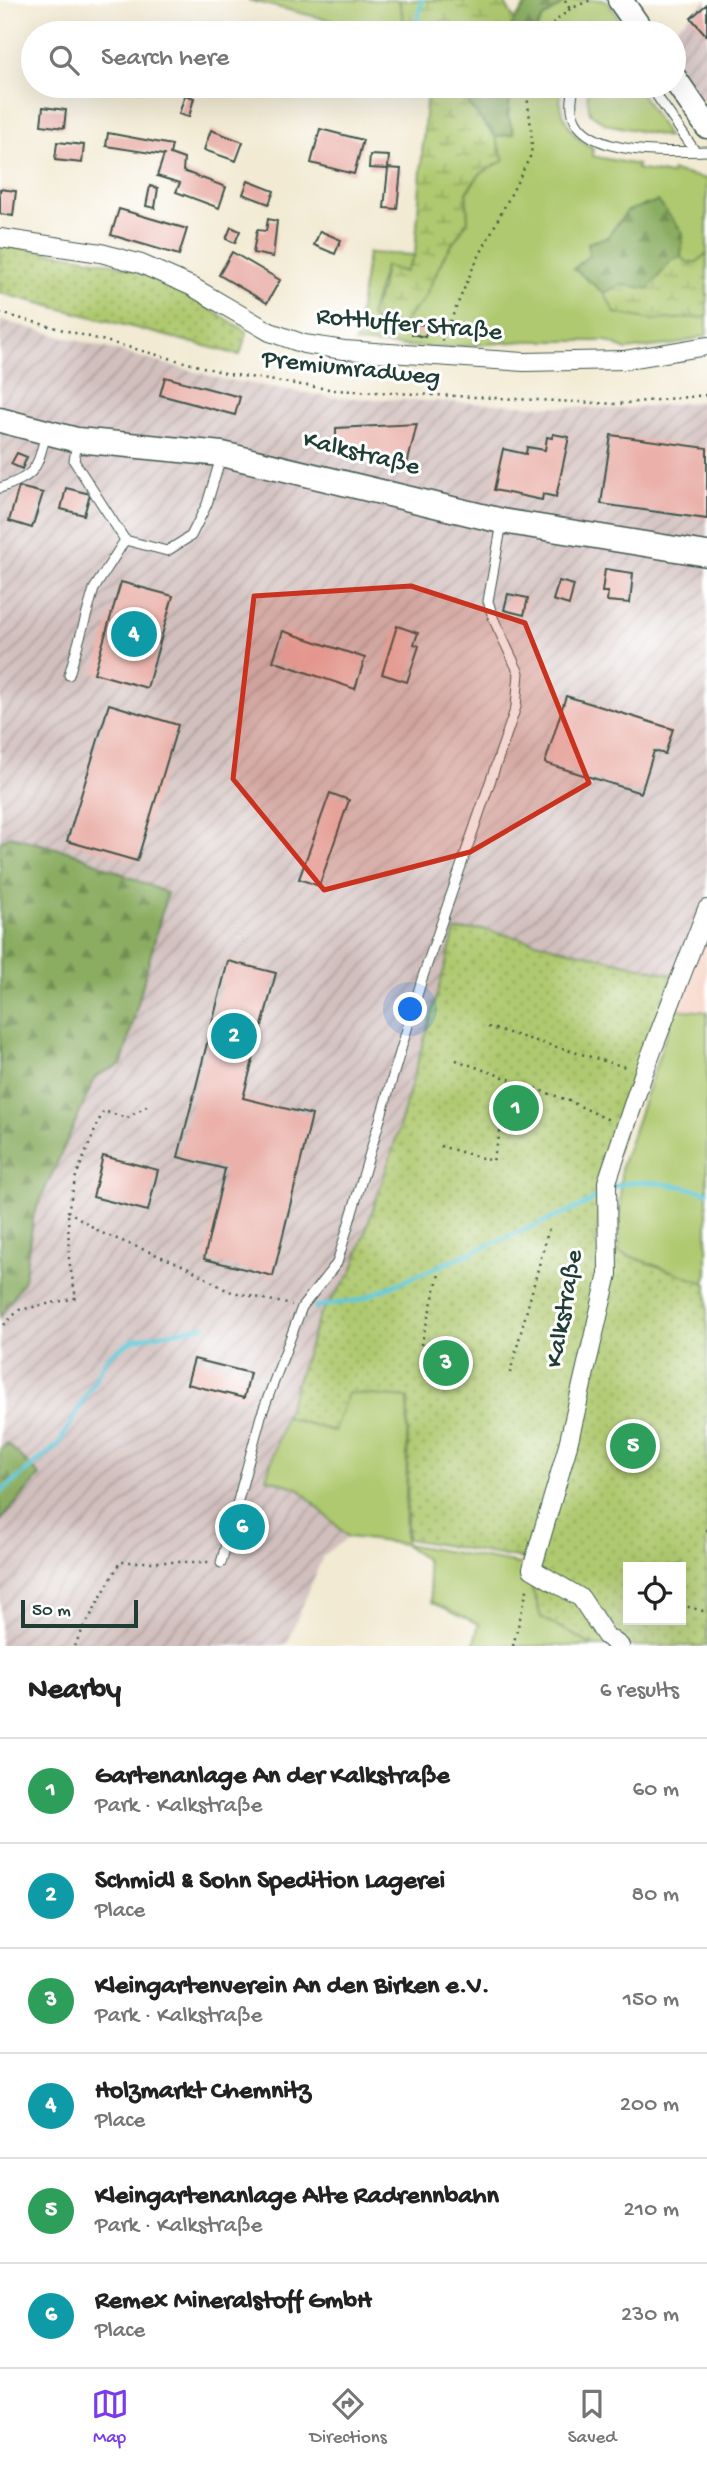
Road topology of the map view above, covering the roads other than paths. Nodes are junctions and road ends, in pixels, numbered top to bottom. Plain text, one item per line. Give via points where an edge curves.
1 (620, 0) edge
2 (632, 21) edge
3 (686, 96) edge
4 (573, 98) edge
5 (658, 98) edge
6 (707, 127) edge
7 (695, 151) junction
8 (707, 151) edge
9 (0, 238) edge
10 (707, 346) edge
11 (0, 420) edge
12 (47, 432) junction
13 (77, 440) junction
14 (222, 454) junction
15 (0, 488) edge
16 (502, 521) junction
17 (125, 540) junction
18 (707, 554) edge
19 (69, 675) dead end
20 (707, 909) edge
21 (221, 1563) road end
22 (620, 1646) edge

1 - 2 main road
3 - 6 main road
4 - 7 lane via 575,121 602,143 667,153
5 - 7 lane
7 - 8 lane
9 - 10 street, Rottluffer Straße via 101,253 141,264 191,286 270,332 304,344 524,362 624,360
11 - 12 main road, Kalkstraße
12 - 13 main road, Kalkstraße
12 - 15 lane via 29,477
13 - 14 main road, Kalkstraße
13 - 17 lane via 74,461
14 - 16 main road, Kalkstraße
14 - 17 lane via 207,504 191,536 167,551
16 - 18 main road, Kalkstraße
16 - 21 lane via 488,601 519,673 516,707 422,979 337,1262 302,1307 261,1416
17 - 19 lane via 94,589
20 - 22 street, Kalkstraße via 644,1072 608,1191 608,1273 567,1449 532,1569 581,1598 606,1636

